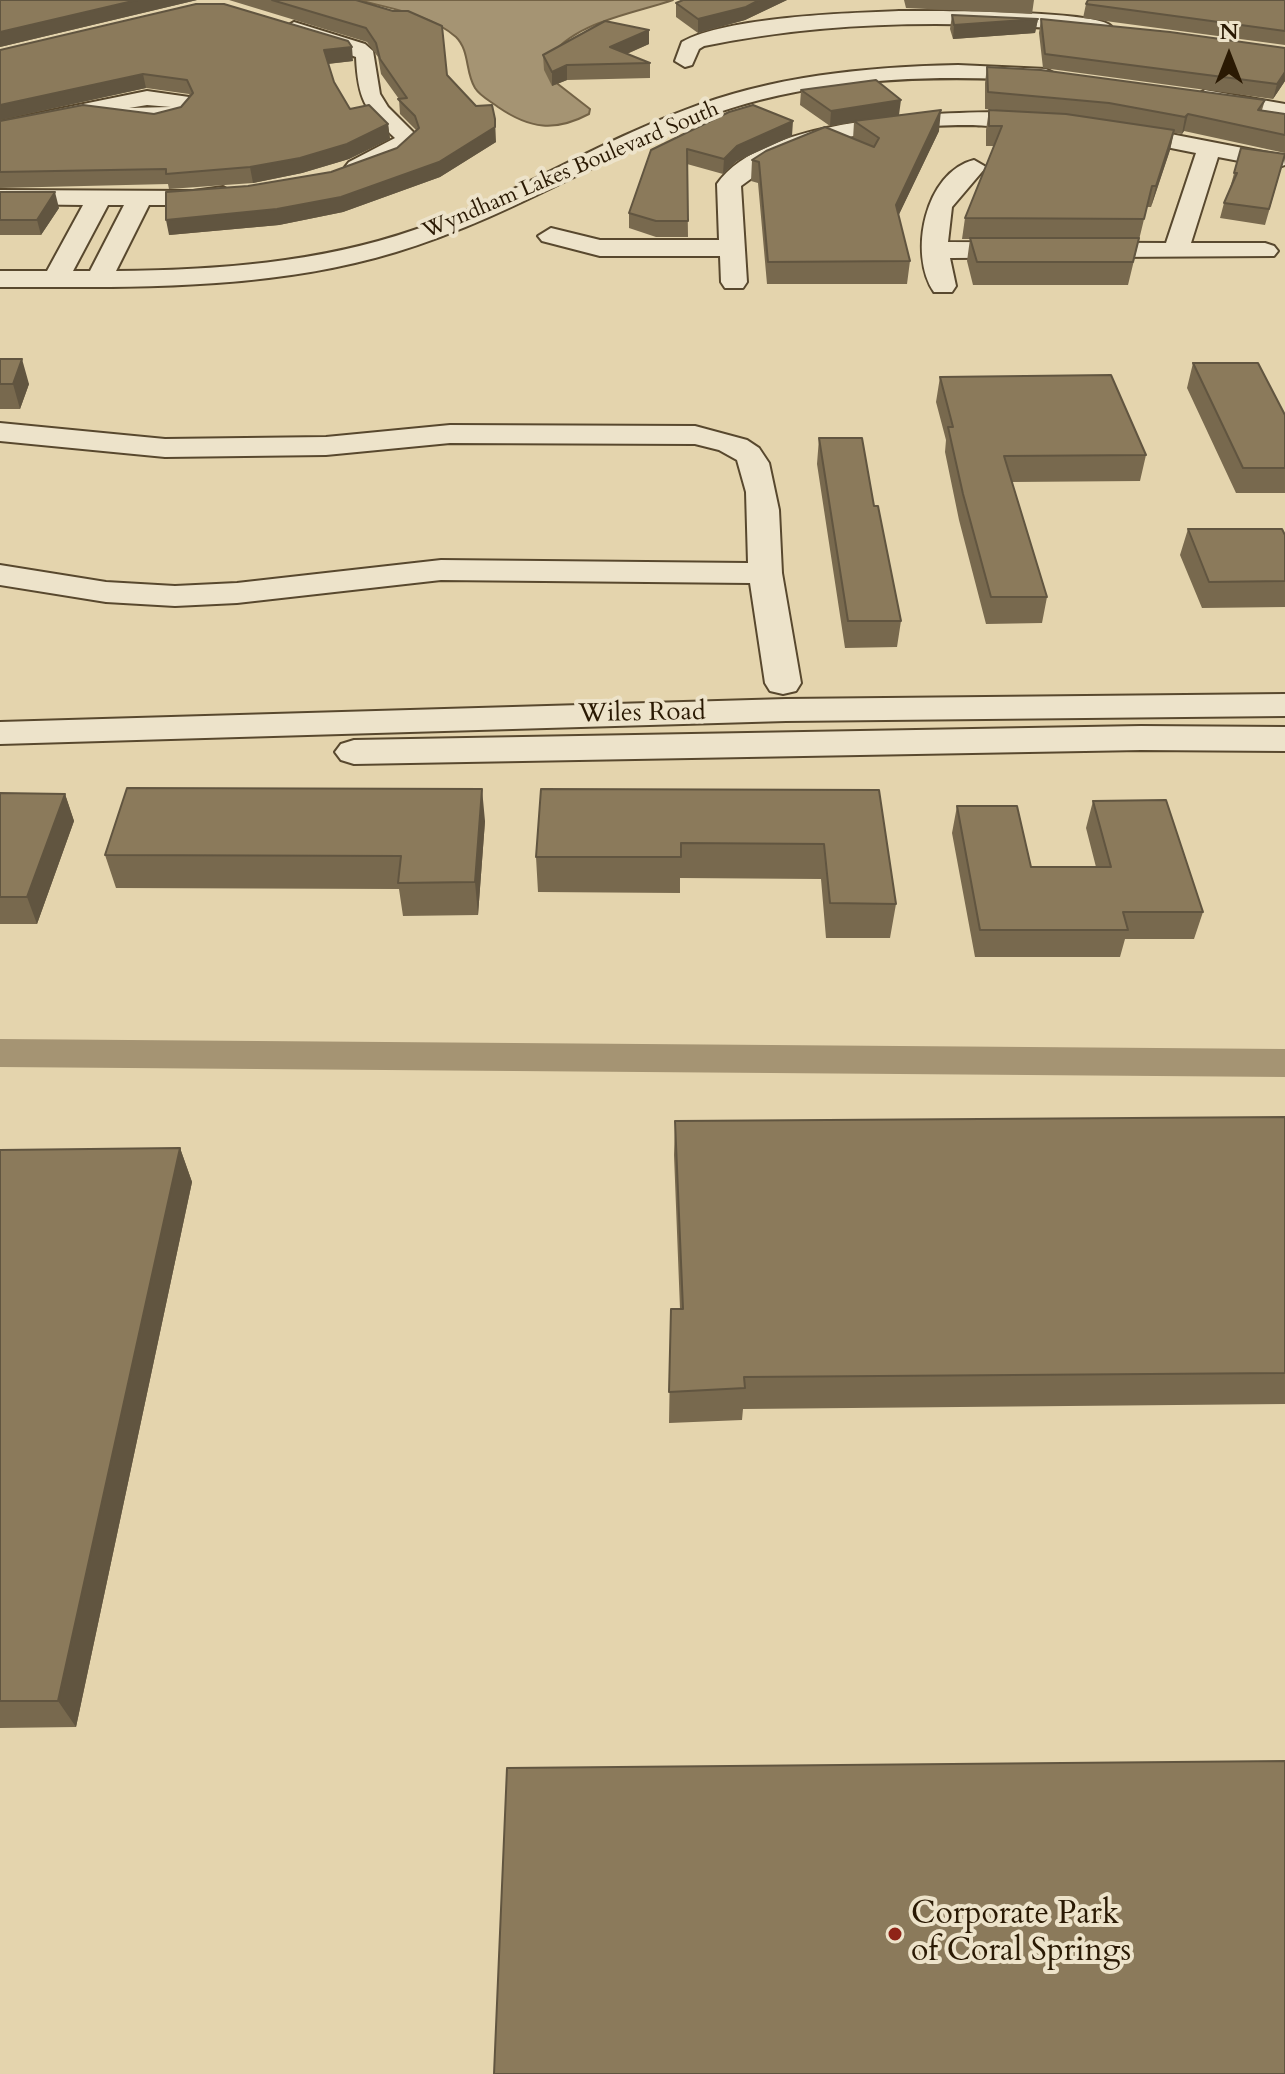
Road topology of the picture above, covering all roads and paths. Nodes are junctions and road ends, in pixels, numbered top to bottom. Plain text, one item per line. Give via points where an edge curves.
1 (819, 0) edge
2 (1059, 0) edge
3 (839, 21) junction
4 (275, 22) edge
5 (1065, 22) junction
6 (1117, 28) edge
7 (928, 54) junction
8 (685, 61) dead end
9 (905, 62) edge
10 (1069, 72) edge
11 (1285, 101) edge
12 (87, 111) edge
13 (1285, 111) edge
14 (966, 117) junction
15 (1069, 122) edge
16 (1097, 127) edge
17 (0, 128) edge
18 (1209, 148) junction
19 (1276, 161) edge
20 (974, 167) dead end
21 (333, 175) edge
22 (249, 192) edge
23 (0, 197) edge
24 (99, 198) junction
25 (140, 198) junction
26 (551, 236) dead end
27 (733, 248) junction
28 (934, 250) junction
29 (1176, 250) junction
30 (1265, 251) dead end
31 (0, 262) edge
32 (60, 271) junction
33 (104, 271) junction
34 (0, 279) edge
35 (734, 282) dead end
36 (943, 286) dead end
37 (0, 432) edge
38 (765, 573) junction
39 (0, 575) edge
40 (783, 683) dead end
41 (1285, 705) edge
42 (0, 733) edge
43 (1285, 739) edge
44 (0, 758) edge

1 - 3 street
2 - 5 street
3 - 8 street via 698,41 689,46
3 - 9 street
4 - 21 street via 358,48 366,55 369,94 406,136 406,143 369,163
5 - 6 street
5 - 9 street
7 - 9 street, Wyndham Lakes Boulevard South
7 - 9 street via 911,27
7 - 10 street, Wyndham Lakes Boulevard South
7 - 14 street
9 - 14 street
9 - 27 street via 852,129 739,173 729,184
9 - 33 street, Wyndham Lakes Boulevard South via 780,78 671,109 607,133 472,199 367,234 260,254
11 - 13 street via 1185,88
12 - 17 street
14 - 15 street
16 - 18 street
18 - 19 street
18 - 29 street
20 - 28 street via 957,180 937,216 931,232
22 - 25 street
23 - 24 street
24 - 25 street
24 - 32 street
25 - 33 street
26 - 27 street via 600,248
27 - 35 street
28 - 29 street
28 - 36 street
29 - 30 street
31 - 32 street, Wyndham Lakes Boulevard South
32 - 33 street, Wyndham Lakes Boulevard South
32 - 34 street, Wyndham Lakes Boulevard South
37 - 38 street via 179,448 326,446 450,434 695,435 729,442 751,456 759,473
38 - 39 street via 441,570 175,596 106,592
38 - 40 street
41 - 42 street, Wiles Road via 786,710
43 - 44 street, Wiles Road

